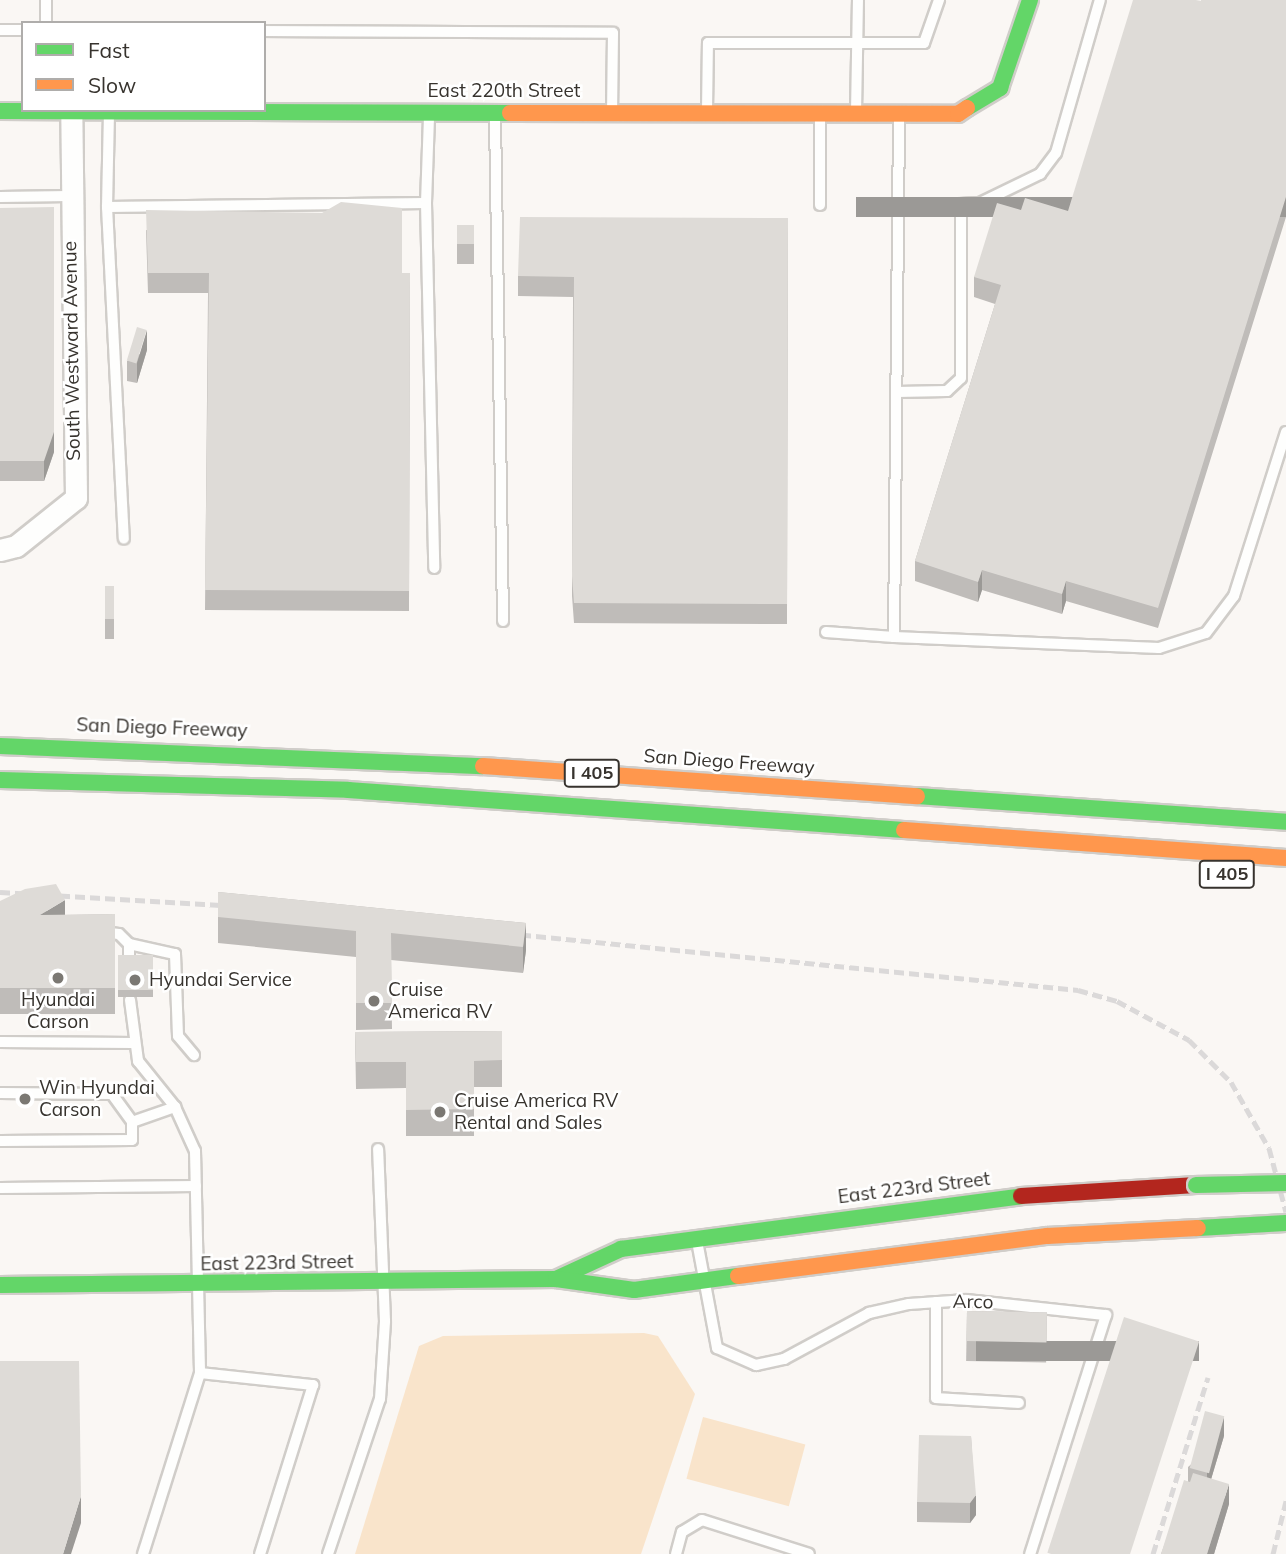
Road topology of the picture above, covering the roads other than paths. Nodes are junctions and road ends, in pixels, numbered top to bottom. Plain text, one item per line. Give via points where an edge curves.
1 (46, 0) edge
2 (858, 0) edge
3 (939, 0) edge
4 (1030, 0) edge
5 (1100, 0) edge
6 (46, 21) edge
7 (0, 30) edge
8 (21, 30) edge
9 (266, 32) edge
10 (857, 43) junction
11 (0, 111) edge
12 (21, 111) edge
13 (266, 111) edge
14 (71, 112) edge
15 (109, 112) edge
16 (429, 112) junction
17 (495, 113) junction
18 (612, 113) junction
19 (707, 113) junction
20 (856, 113) junction
21 (820, 114) junction
22 (899, 114) junction
23 (69, 196) junction
24 (0, 197) edge
25 (426, 203) junction
26 (961, 204) junction
27 (820, 205) dead end
28 (107, 207) junction
29 (898, 207) junction
30 (897, 392) junction
31 (1286, 432) edge
32 (124, 539) dead end
33 (0, 550) edge
34 (434, 568) dead end
35 (503, 621) dead end
36 (826, 632) dead end
37 (894, 637) junction
38 (0, 746) edge
39 (0, 767) edge
40 (0, 780) edge
41 (1286, 822) edge
42 (1174, 842) junction
43 (1286, 843) edge
44 (1286, 858) edge
45 (82, 929) edge
46 (128, 944) junction
47 (129, 959) edge
48 (130, 1000) dead end
49 (0, 1042) edge
50 (132, 1043) junction
51 (194, 1055) dead end
52 (0, 1093) edge
53 (175, 1107) junction
54 (132, 1122) junction
55 (0, 1141) edge
56 (378, 1149) dead end
57 (1286, 1183) edge
58 (196, 1186) junction
59 (0, 1188) edge
60 (1286, 1223) edge
61 (696, 1238) junction
62 (556, 1279) junction
63 (699, 1280) junction
64 (380, 1282) junction
65 (0, 1285) edge
66 (198, 1286) junction
67 (936, 1302) junction
68 (200, 1373) junction
69 (1019, 1403) dead end
70 (143, 1554) edge
71 (260, 1554) edge
72 (328, 1554) edge
73 (676, 1554) edge
74 (809, 1554) edge
75 (1030, 1554) edge

1 - 6 lane
2 - 10 lane
3 - 10 lane via 924,43
4 - 22 main road, East 220th Street via 1000,88 958,114
5 - 26 lane via 1056,153 1040,174 1007,193
7 - 8 lane
9 - 18 lane via 613,33
10 - 19 lane via 708,43
10 - 20 lane
11 - 12 main road, East 220th Street
13 - 16 main road, East 220th Street
14 - 23 street, South Westward Avenue
15 - 28 lane
16 - 17 main road, East 220th Street
16 - 25 lane
17 - 18 main road, East 220th Street
17 - 35 lane
18 - 19 main road, East 220th Street
19 - 21 main road, East 220th Street
20 - 21 main road, East 220th Street
20 - 22 main road, East 220th Street
21 - 27 lane
22 - 29 lane
23 - 24 lane
23 - 33 street, South Westward Avenue via 76,498 16,546
25 - 28 lane
25 - 34 lane
26 - 29 lane
26 - 30 lane via 961,378 947,391
28 - 32 lane
29 - 30 lane
30 - 37 lane
31 - 37 lane via 1234,596 1206,633 1160,648
36 - 37 lane
38 - 41 main road, San Diego Freeway / I 405 via 372,758
39 - 42 main road via 324,777
40 - 42 main road via 348,790
42 - 43 main road
42 - 44 main road
45 - 46 lane via 119,934
46 - 47 lane
46 - 51 lane via 175,954 178,1037
48 - 50 lane
49 - 50 lane
50 - 53 lane via 138,1061
52 - 54 lane via 112,1094
53 - 54 lane
53 - 58 lane via 195,1151
54 - 55 lane via 132,1140
56 - 64 lane
57 - 61 main road, East 223rd Street, bridge via 986,1198
58 - 59 lane
58 - 66 lane
60 - 63 main road, East 223rd Street via 1019,1239
61 - 62 main road, East 223rd Street via 621,1249
61 - 63 lane, Arco
62 - 63 main road, East 223rd Street via 634,1290
62 - 64 main road, East 223rd Street
63 - 67 lane, Arco via 717,1348 757,1365 784,1359 869,1313
64 - 66 main road, East 223rd Street
64 - 72 lane via 385,1321 380,1399
65 - 66 main road, East 223rd Street
66 - 68 lane
67 - 69 lane via 936,1398
67 - 75 lane, Arco via 1044,1305 1106,1315
68 - 70 lane
68 - 71 lane via 313,1385
73 - 74 lane via 682,1532 702,1520

